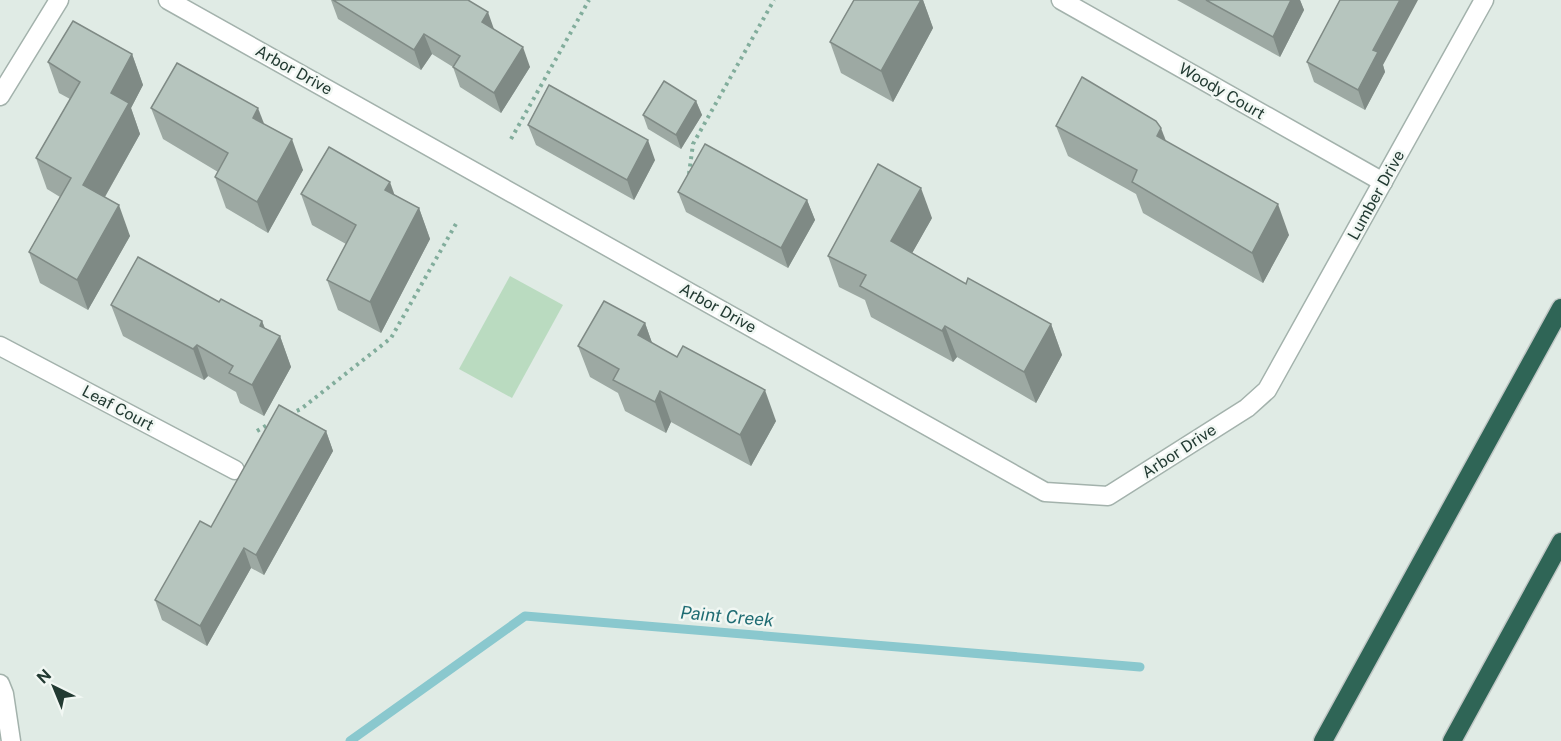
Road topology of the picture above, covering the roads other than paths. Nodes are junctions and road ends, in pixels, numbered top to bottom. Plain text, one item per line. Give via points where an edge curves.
1 (59, 0) edge
2 (168, 0) edge
3 (1061, 0) edge
4 (1484, 0) edge
5 (0, 96) edge
6 (1383, 182) junction
7 (1561, 308) edge
8 (0, 346) edge
9 (1267, 390) joint
10 (235, 470) dead end
11 (1561, 542) edge
12 (0, 684) edge
13 (11, 741) edge
14 (1323, 741) edge
15 (1452, 741) edge

1 - 5 street
2 - 9 street, Arbor Drive via 1046,492 1108,496 1247,408
3 - 6 street, Woody Court
4 - 6 street, Lumber Drive
6 - 9 street, Lumber Drive
7 - 14 highway
8 - 10 street, Leaf Court
11 - 15 highway
12 - 13 street

